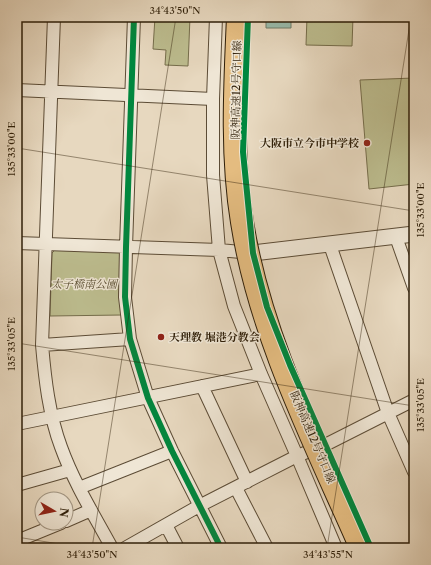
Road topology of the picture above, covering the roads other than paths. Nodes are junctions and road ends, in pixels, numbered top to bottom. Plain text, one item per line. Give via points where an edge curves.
1 (54, 17) edge
2 (134, 17) edge
3 (216, 17) edge
4 (225, 17) edge
5 (238, 17) edge
6 (248, 17) edge
7 (17, 90) edge
8 (52, 91) junction
9 (132, 95) junction
10 (213, 99) junction
11 (414, 234) edge
12 (396, 237) junction
13 (17, 243) edge
14 (46, 243) junction
15 (330, 245) junction
16 (126, 247) junction
17 (219, 250) junction
18 (253, 253) junction
19 (414, 288) edge
20 (130, 340) junction
21 (42, 345) junction
22 (260, 374) junction
23 (202, 386) junction
24 (148, 398) junction
25 (414, 400) edge
26 (388, 413) junction
27 (53, 417) junction
28 (17, 424) edge
29 (325, 445) junction
30 (172, 452) junction
31 (297, 456) junction
32 (70, 470) junction
33 (414, 472) edge
34 (247, 482) junction
35 (17, 485) edge
36 (79, 488) junction
37 (236, 488) junction
38 (199, 506) junction
39 (91, 510) junction
40 (74, 517) edge
41 (166, 525) junction
42 (41, 531) edge
43 (17, 541) edge
44 (112, 548) edge
45 (125, 548) edge
46 (178, 548) edge
47 (221, 548) edge
48 (267, 548) edge
49 (336, 548) edge
50 (347, 548) edge
51 (361, 548) edge
52 (371, 548) edge

1 - 8 street
2 - 9 street
3 - 10 street
4 - 50 highway, 阪神高速12号守口線 via 223,150 226,197 235,256 249,310 266,359
5 - 51 highway, 阪神高速12号守口線, bridge via 236,170 242,222 254,282 278,356
6 - 18 street via 243,152
7 - 8 street
8 - 9 street
8 - 14 street
9 - 10 street
9 - 16 street
10 - 17 street via 213,175
11 - 12 street
12 - 15 street
12 - 19 street
13 - 14 street
14 - 16 street
14 - 21 street
15 - 18 street
15 - 26 street
16 - 17 street
16 - 20 street via 125,297
17 - 18 street
17 - 22 street via 234,306
18 - 29 street via 267,307
20 - 21 street
20 - 24 street
21 - 27 street via 45,380
22 - 23 street
22 - 31 street
23 - 24 street
23 - 34 street
24 - 27 street
24 - 30 street
25 - 26 street
26 - 29 street
26 - 33 street
27 - 28 street
27 - 32 street via 60,446
29 - 31 street
29 - 52 street
30 - 36 street
30 - 38 street
31 - 34 street
31 - 49 street
32 - 35 street
32 - 36 street
34 - 37 street
36 - 39 street
37 - 38 street
37 - 48 street
38 - 41 street
38 - 47 street
39 - 40 street
39 - 44 street
41 - 45 street
41 - 46 street
42 - 43 street

